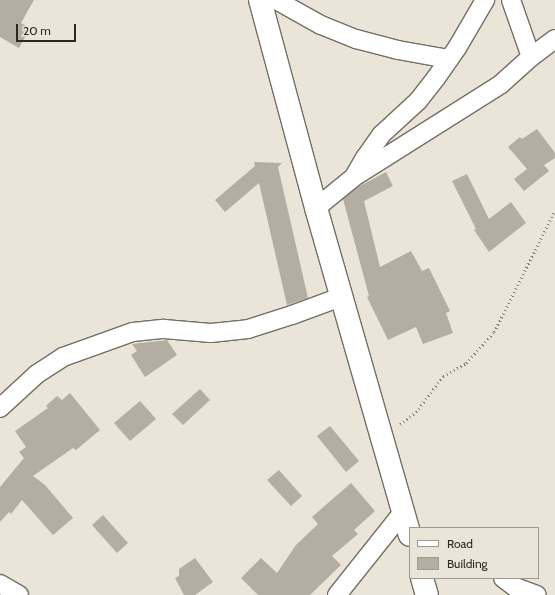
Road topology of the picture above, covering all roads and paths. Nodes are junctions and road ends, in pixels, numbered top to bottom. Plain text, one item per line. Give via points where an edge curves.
1 (260, 0) edge
2 (276, 0) edge
3 (484, 0) edge
4 (511, 0) edge
5 (555, 39) edge
6 (531, 57) junction
7 (449, 59) junction
8 (354, 177) junction
9 (316, 208) junction
10 (555, 210) edge
11 (341, 297) junction
12 (0, 408) edge
13 (381, 438) junction
14 (403, 512) junction
15 (409, 532) edge
16 (422, 579) edge
17 (503, 579) edge
18 (0, 584) edge
19 (19, 595) edge
20 (337, 595) edge
21 (428, 595) edge
22 (537, 595) edge

1 - 9 street
2 - 7 street via 321,25 356,39
3 - 7 street
4 - 6 street
5 - 6 street
6 - 8 street via 501,84
7 - 8 street via 418,101 381,135
8 - 9 street
9 - 11 street
10 - 13 path via 494,332 466,363 443,376 416,412
11 - 12 street via 248,329 211,333 164,329 133,332 63,357 37,374
11 - 13 street
13 - 14 street
14 - 15 street
14 - 20 street
16 - 21 street
17 - 22 street via 515,587
18 - 19 street

